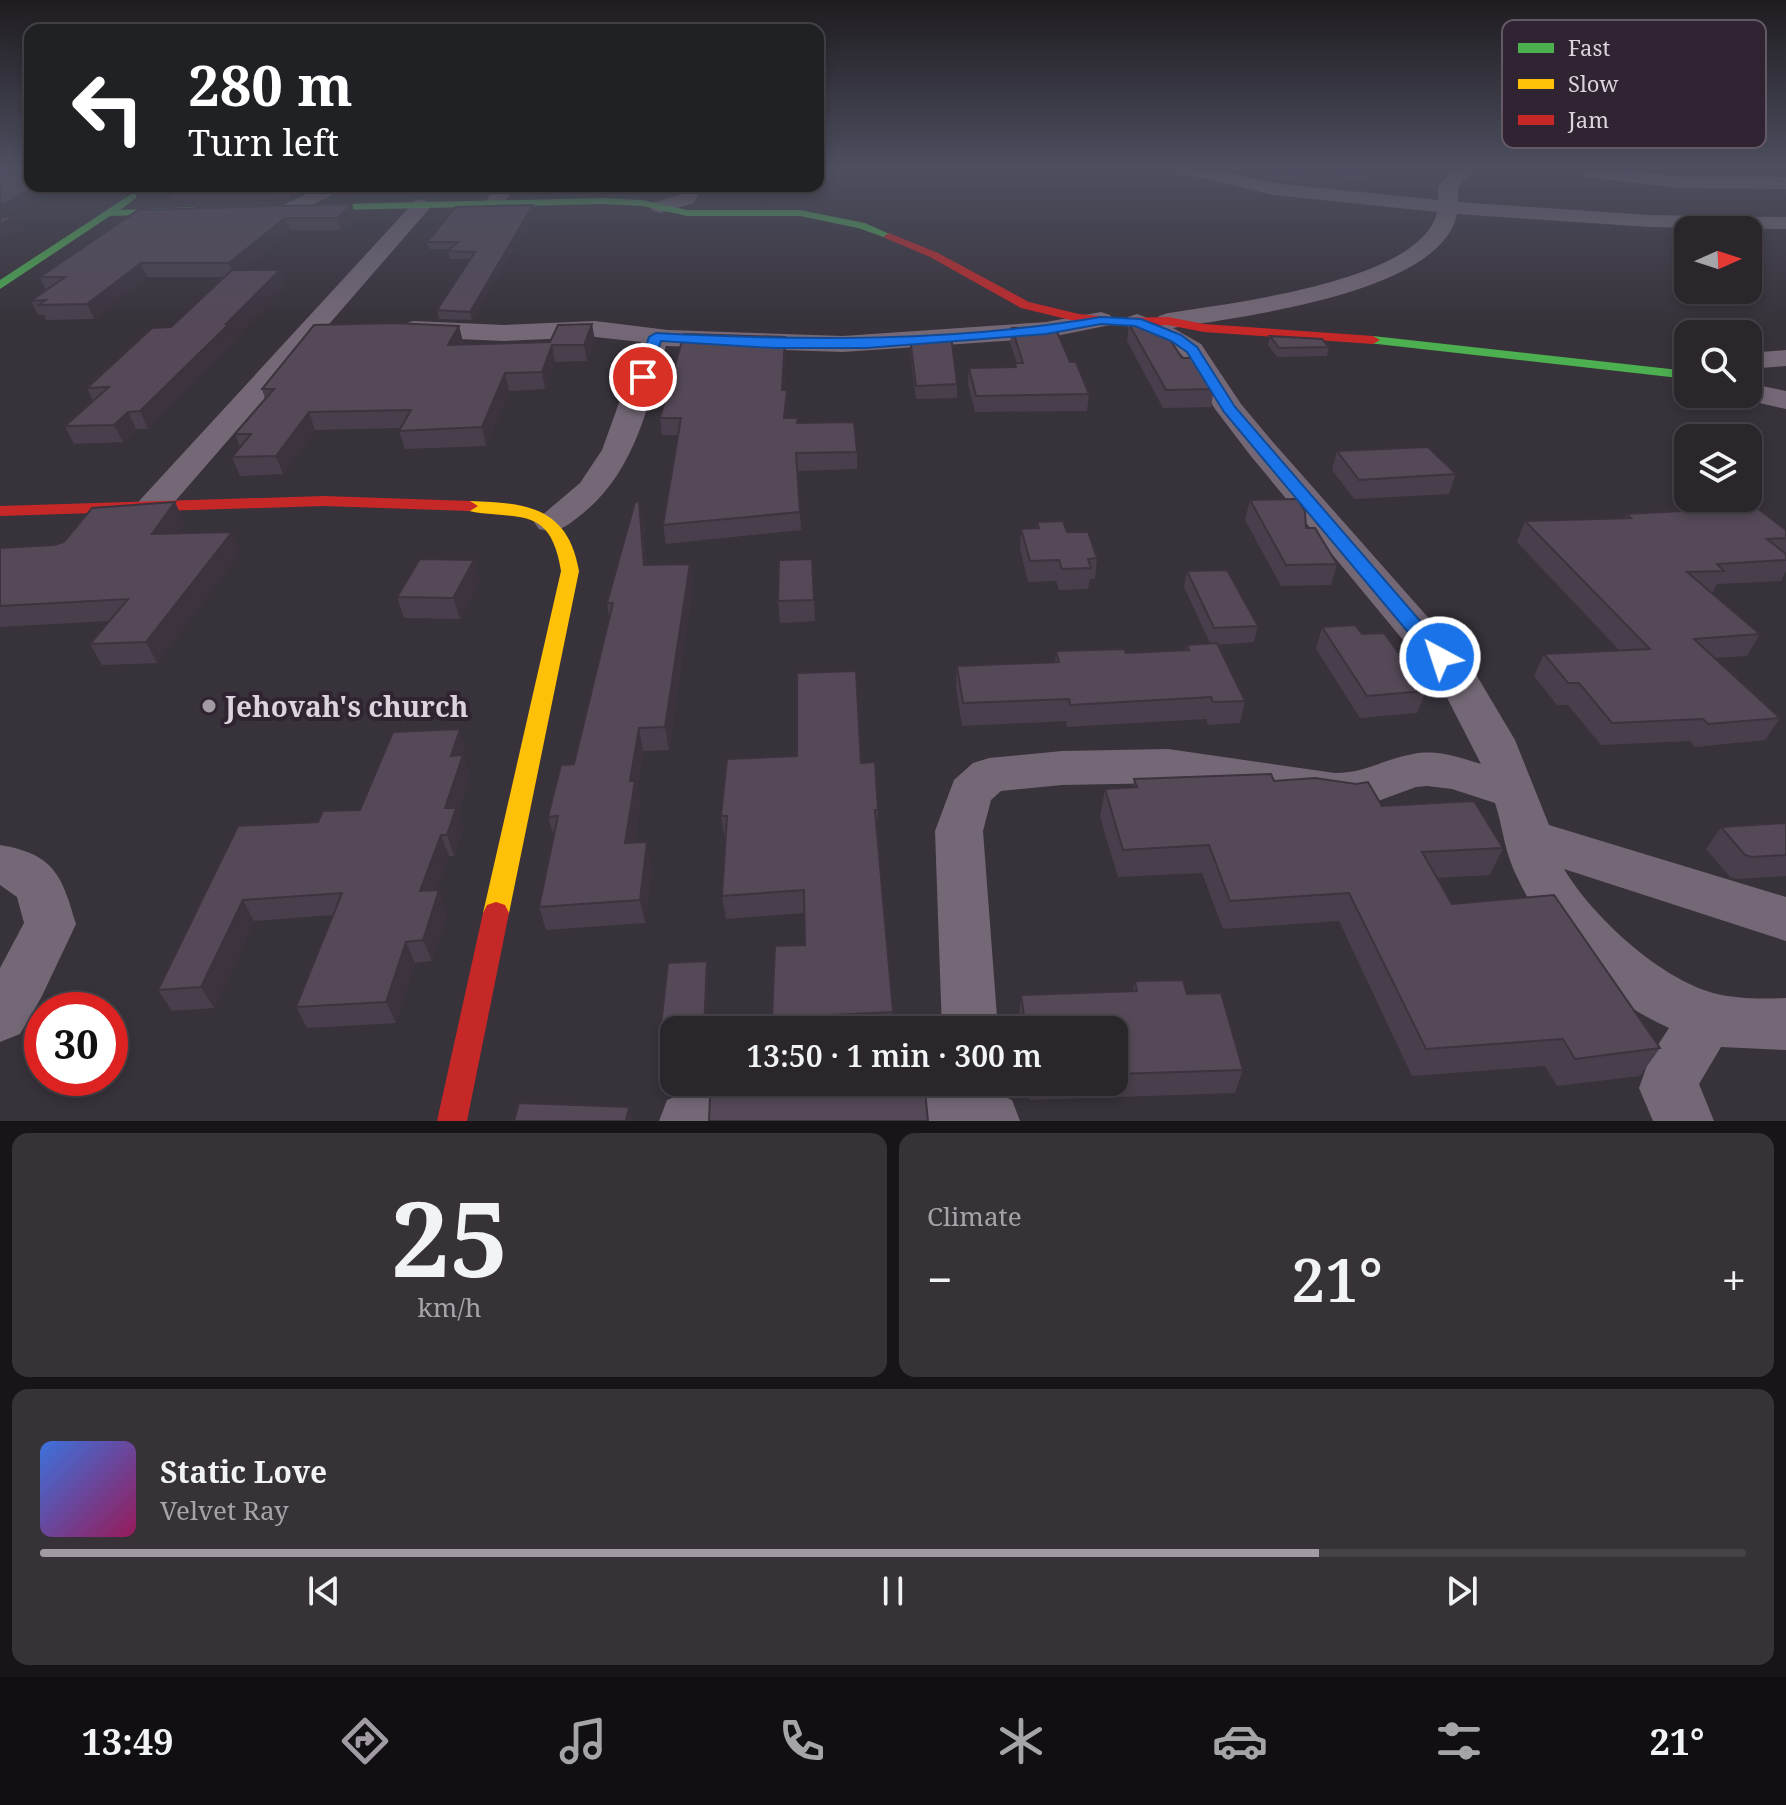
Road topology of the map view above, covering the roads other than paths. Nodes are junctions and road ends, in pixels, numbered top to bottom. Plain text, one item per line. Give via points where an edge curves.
1 (99, 219) edge
2 (409, 219) edge
3 (832, 219) edge
4 (1443, 219) edge
5 (1636, 219) edge
6 (1786, 223) edge
7 (0, 285) edge
8 (1135, 321) junction
9 (383, 328) edge
10 (339, 329) edge
11 (311, 330) junction
12 (656, 337) junction
13 (1786, 358) edge
14 (1762, 360) edge
15 (1674, 374) edge
16 (1762, 395) edge
17 (1786, 400) edge
18 (152, 507) junction
19 (0, 511) edge
20 (551, 522) junction
21 (1514, 791) junction
22 (1529, 838) junction
23 (0, 865) edge
24 (1786, 919) edge
25 (0, 1016) edge
26 (969, 1016) edge
27 (1708, 1017) junction
28 (1786, 1024) edge
29 (980, 1106) edge
30 (1671, 1118) edge
31 (452, 1121) edge
32 (689, 1121) edge

1 - 7 street
2 - 11 street
3 - 8 street via 861,225 934,255 1025,305
4 - 8 street via 1439,234 1376,277 1296,297
5 - 6 street
8 - 12 street via 866,344
8 - 15 street via 1359,338
8 - 21 street via 1192,350 1245,429 1456,676 1474,700
9 - 12 street via 504,333 595,329
10 - 11 street
11 - 18 street
12 - 20 street via 618,450 592,490
13 - 14 street
16 - 17 street
18 - 19 street
18 - 20 street via 324,501 506,507
20 - 31 street via 567,538 572,556 567,598
21 - 22 street
21 - 26 street via 1433,769 1413,770 1363,789 1335,790 1168,766 989,775 970,792 959,831
22 - 24 street
22 - 27 street via 1550,891 1586,934 1658,994
23 - 25 street via 18,868 40,886 50,924
27 - 28 street
27 - 30 street via 1671,1077
29 - 32 street

